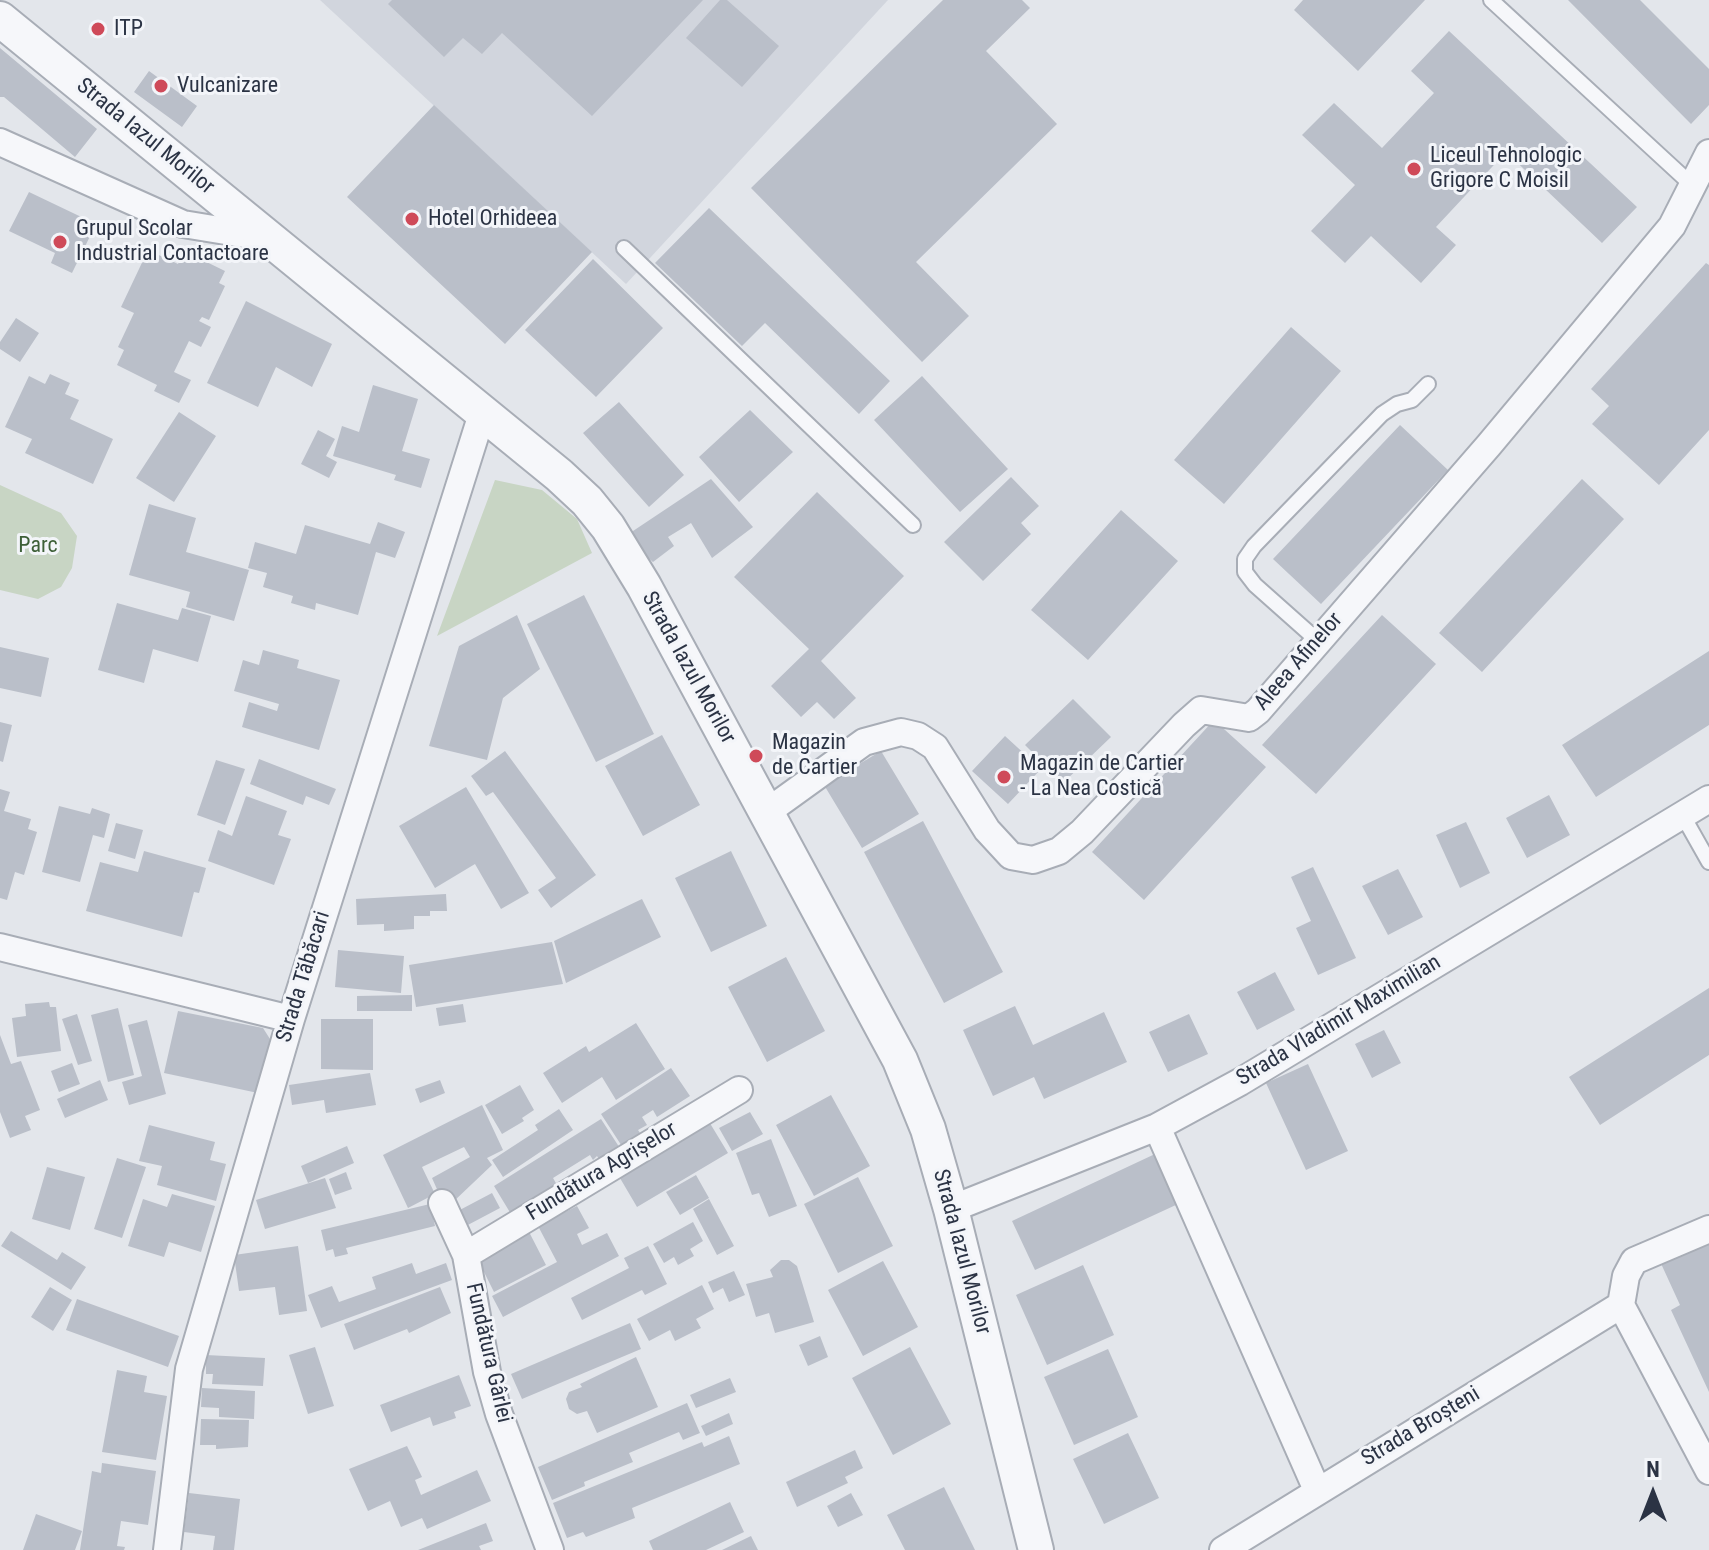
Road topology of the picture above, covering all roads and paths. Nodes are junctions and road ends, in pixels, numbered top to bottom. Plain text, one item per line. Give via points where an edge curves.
1 (1491, 0) edge
2 (0, 19) edge
3 (0, 142) edge
4 (1709, 153) edge
5 (1693, 186) junction
6 (268, 238) junction
7 (624, 248) dead end
8 (1428, 384) dead end
9 (482, 414) junction
10 (913, 525) dead end
11 (1318, 641) junction
12 (1709, 799) edge
13 (767, 812) junction
14 (1683, 816) junction
15 (1709, 862) edge
16 (0, 947) edge
17 (291, 1019) junction
18 (739, 1090) dead end
19 (1157, 1127) junction
20 (442, 1203) dead end
21 (951, 1209) junction
22 (1709, 1229) edge
23 (466, 1255) junction
24 (1621, 1305) junction
25 (1709, 1471) edge
26 (1317, 1490) junction
27 (167, 1550) edge
28 (550, 1550) edge
29 (1036, 1550) edge
30 (1223, 1550) edge

1 - 5 lane
2 - 6 street, Strada Iazul Morilor
3 - 6 street via 183,224
4 - 5 street, Aleea Afinelor
5 - 11 street, Aleea Afinelor via 1672,226
6 - 9 street, Strada Iazul Morilor
7 - 10 lane
8 - 11 lane via 1412,400 1382,414 1245,559 1245,572 1255,585
9 - 13 street, Strada Iazul Morilor via 587,501 608,527
9 - 17 street, Strada Tăbăcari
11 - 13 street, Aleea Afinelor via 1249,718 1201,710 1082,832 1059,851 1033,860 1011,856 987,830 935,747 901,732 864,742
12 - 14 street, Strada Vladimir Maximilian
13 - 21 street, Strada Iazul Morilor via 900,1060 928,1129
14 - 15 lane
14 - 19 street, Strada Vladimir Maximilian
16 - 17 street
17 - 27 street, Strada Tăbăcari via 189,1369
18 - 23 street, Fundătura Agrișelor
19 - 21 street, Strada Vladimir Maximilian
19 - 26 street
20 - 23 street, Fundătura Gârlei
21 - 29 street, Strada Iazul Morilor
22 - 24 street via 1634,1261
23 - 28 street, Fundătura Gârlei via 487,1372
24 - 25 street
24 - 26 street, Strada Broșteni
26 - 30 street, Strada Broșteni

